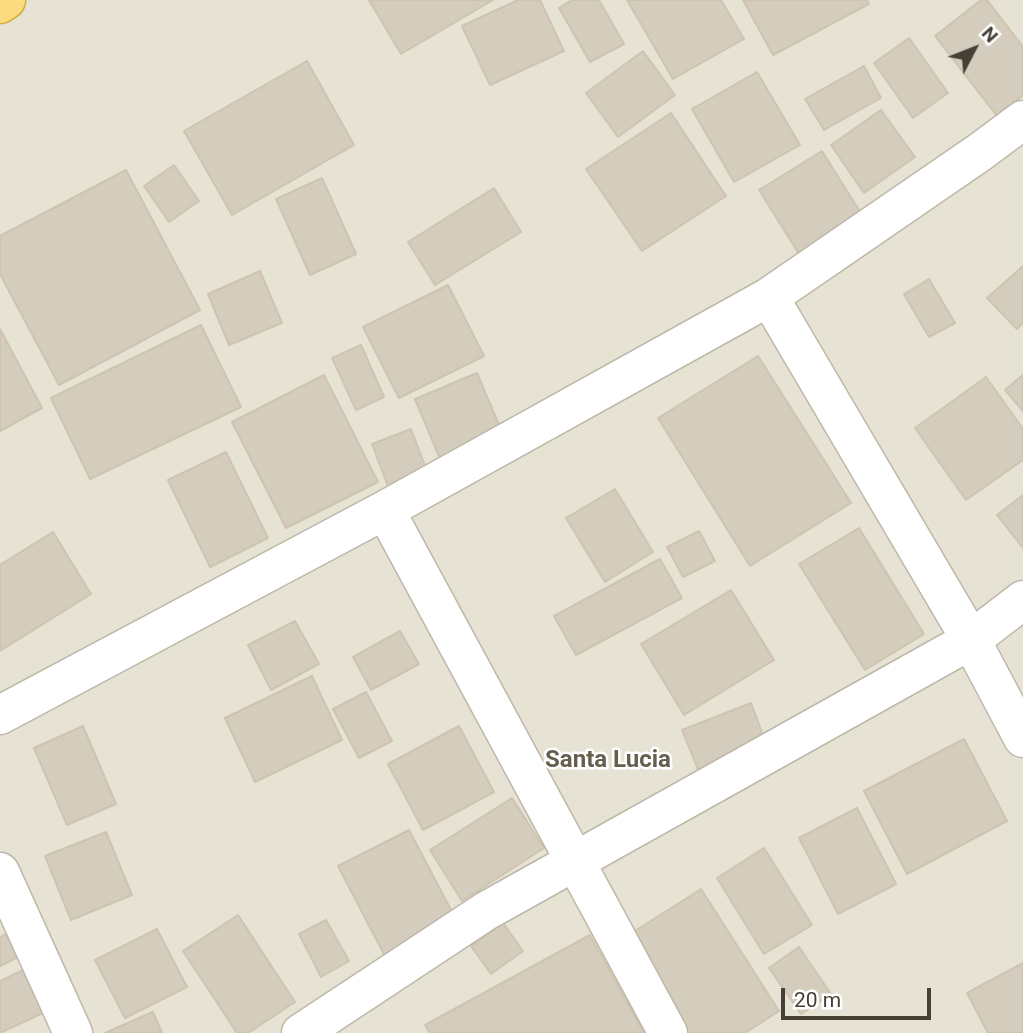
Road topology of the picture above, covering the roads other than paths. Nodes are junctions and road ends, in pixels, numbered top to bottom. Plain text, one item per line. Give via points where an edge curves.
1 (6, 0) edge
2 (0, 4) edge
3 (1023, 120) edge
4 (769, 297) junction
5 (385, 510) junction
6 (1023, 600) edge
7 (971, 640) junction
8 (0, 715) edge
9 (1023, 738) edge
10 (575, 862) junction
11 (0, 872) edge
12 (73, 1033) edge
13 (300, 1033) edge
14 (668, 1033) edge

1 - 2 highway
3 - 4 street
4 - 5 street
4 - 7 street
5 - 8 street
5 - 10 street
6 - 7 street
7 - 9 street
7 - 10 street
10 - 13 street via 486,911
10 - 14 street
11 - 12 street

